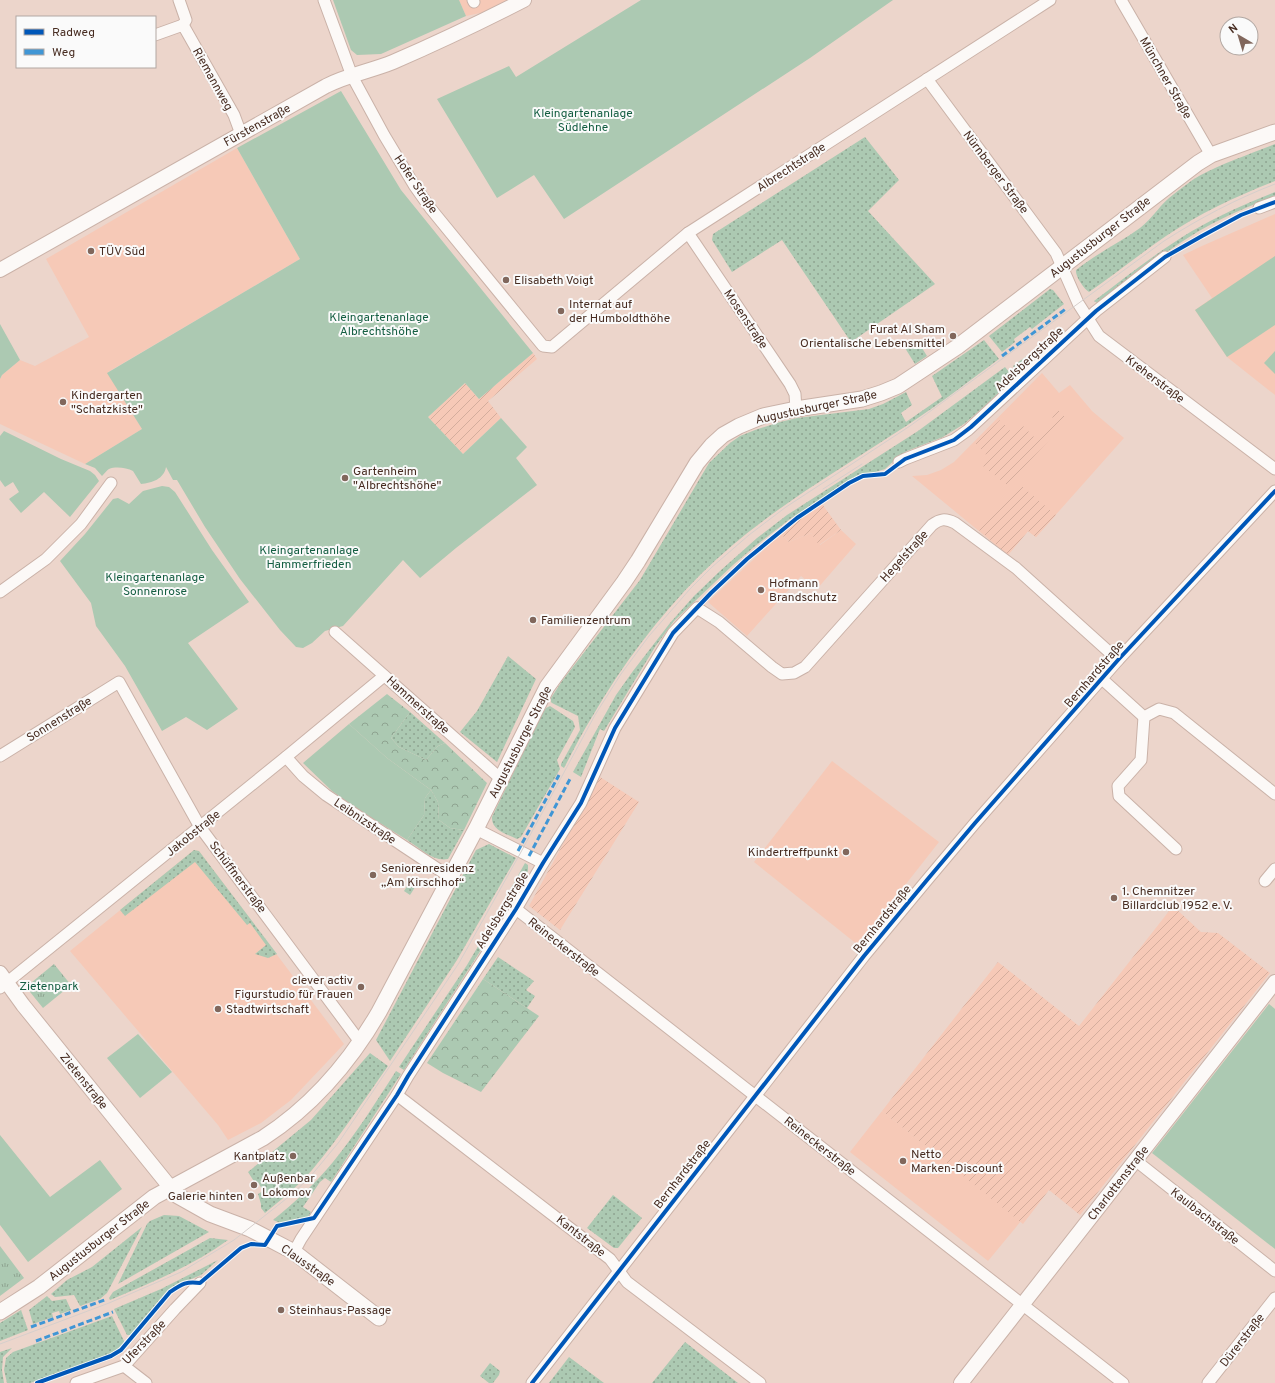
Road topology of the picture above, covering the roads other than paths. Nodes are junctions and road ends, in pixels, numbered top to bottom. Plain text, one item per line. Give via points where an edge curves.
1 (179, 0) edge
2 (324, 0) edge
3 (524, 0) edge
4 (1050, 0) edge
5 (1121, 0) edge
6 (183, 25) junction
7 (156, 35) edge
8 (352, 76) junction
9 (927, 79) junction
10 (1275, 132) edge
11 (241, 134) junction
12 (1211, 155) junction
13 (1275, 202) edge
14 (1259, 208) dead end
15 (688, 233) junction
16 (1166, 257) dead end
17 (1062, 266) junction
18 (0, 270) edge
19 (1087, 318) junction
20 (543, 346) joint
21 (796, 409) junction
22 (900, 462) dead end
23 (1275, 469) edge
24 (112, 483) dead end
25 (1275, 491) edge
26 (0, 592) edge
27 (697, 608) joint
28 (335, 632) dead end
29 (1118, 660) junction
30 (384, 676) junction
31 (1102, 679) junction
32 (119, 682) joint
33 (1144, 717) junction
34 (0, 756) edge
35 (286, 758) junction
36 (501, 779) junction
37 (1275, 794) edge
38 (200, 827) junction
39 (476, 829) junction
40 (1176, 849) dead end
41 (543, 863) junction
42 (1275, 869) edge
43 (450, 877) junction
44 (1265, 881) dead end
45 (516, 909) junction
46 (2, 981) edge
47 (1275, 982) edge
48 (360, 1042) junction
49 (397, 1095) junction
50 (755, 1096) junction
51 (1135, 1160) junction
52 (170, 1187) junction
53 (297, 1245) junction
54 (619, 1271) junction
55 (1275, 1271) edge
56 (200, 1284) dead end
57 (1275, 1298) edge
58 (1022, 1304) junction
59 (0, 1312) edge
60 (379, 1318) dead end
61 (124, 1366) junction
62 (76, 1383) edge
63 (146, 1383) edge
64 (532, 1383) edge
65 (760, 1383) edge
66 (961, 1383) edge
67 (1123, 1383) edge
68 (1208, 1383) edge

1 - 6 street, Riemannweg via 186,20
2 - 8 street, Hofer Straße
3 - 8 street, Fürstenstraße via 392,63
4 - 9 street, Albrechtstraße
5 - 12 street, Münchner Straße
6 - 7 street
6 - 11 street, Riemannweg via 234,115
8 - 11 street, Fürstenstraße via 326,86
8 - 20 street, Hofer Straße via 414,185
9 - 15 street, Albrechtstraße
9 - 17 street, Nürnberger Straße via 1056,253
10 - 12 main road, Augustusburger Straße
11 - 18 street, Fürstenstraße
12 - 17 main road, Augustusburger Straße
13 - 14 street
15 - 20 street, Albrechtstraße via 552,347
15 - 21 street, Mosenstraße via 790,384 795,394
16 - 19 street, Adelsbergstraße
17 - 19 street, Kreherstraße
17 - 21 main road, Augustusburger Straße via 957,347 898,386 862,399
19 - 22 street, Adelsbergstraße via 968,430 954,440
19 - 23 street, Kreherstraße via 1099,336
21 - 36 main road, Augustusburger Straße via 762,416 739,426 723,435 704,453 631,572 546,687
24 - 26 street via 81,524 46,559
25 - 29 street, Bernhardstraße
27 - 29 street, Hegelstraße via 719,622 782,674 794,673 805,667 932,525 943,519 955,523 1016,568
27 - 41 street, Adelsbergstraße via 673,633 614,728 581,803
28 - 30 street, Hammerstraße
29 - 31 street, Bernhardstraße
30 - 35 street, Jakobstraße
30 - 36 street, Hammerstraße
31 - 33 street, Bernhardstraße
31 - 50 street, Bernhardstraße via 927,880
32 - 34 street, Sonnenstraße
32 - 38 street, Schüffnerstraße
33 - 37 street via 1159,709 1174,713
33 - 40 street via 1141,760 1118,786 1119,796
35 - 38 street, Jakobstraße
35 - 43 street, Leibnizstraße via 326,795
36 - 39 main road, Augustusburger Straße
38 - 46 street, Jakobstraße
38 - 48 street, Schüffnerstraße
39 - 41 street
39 - 43 main road, Augustusburger Straße
41 - 45 street, Adelsbergstraße
42 - 44 street
43 - 48 main road, Augustusburger Straße via 379,1012
45 - 49 street, Adelsbergstraße
45 - 50 street, Reineckerstraße
46 - 52 street, Zietenstraße
47 - 51 street, Charlottenstraße
48 - 52 main road, Augustusburger Straße via 331,1079 279,1128
49 - 53 street, Adelsbergstraße
49 - 54 street, Kantstraße via 610,1259
50 - 54 street, Bernhardstraße
50 - 58 street, Reineckerstraße
51 - 55 street, Kaulbachstraße
51 - 58 street, Charlottenstraße
52 - 53 main road, Clausstraße via 183,1199 210,1214
52 - 59 main road, Augustusburger Straße via 137,1209 40,1287
53 - 60 main road, Clausstraße
54 - 64 street, Bernhardstraße
54 - 65 street, Kantstraße via 627,1282
56 - 61 street, Uferstraße
57 - 68 street, Dürerstraße
58 - 66 street, Charlottenstraße
58 - 67 street, Reineckerstraße
61 - 62 street, Uferstraße
61 - 63 street

